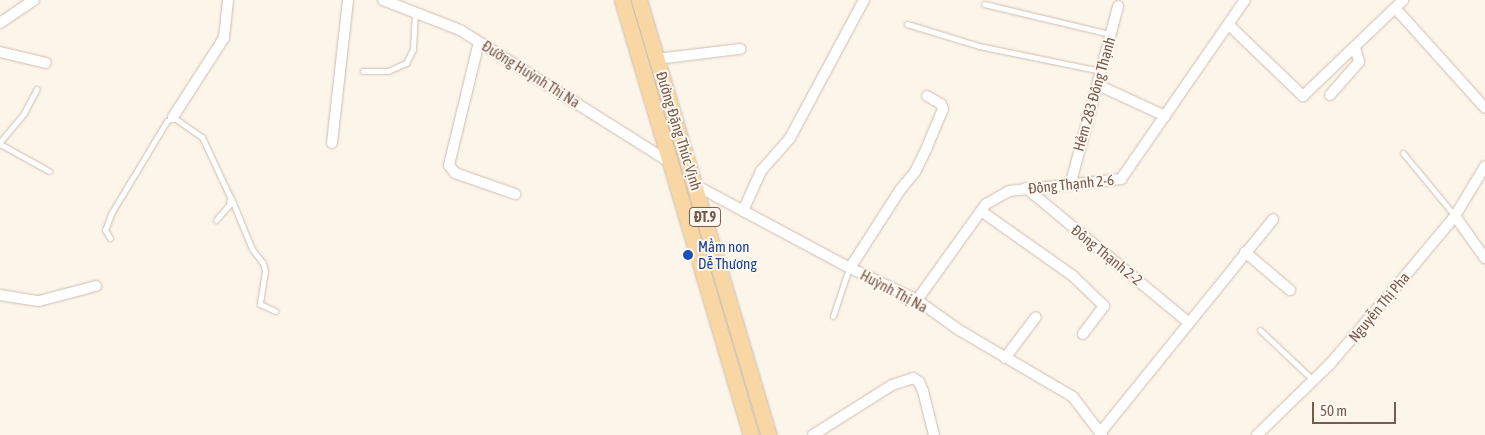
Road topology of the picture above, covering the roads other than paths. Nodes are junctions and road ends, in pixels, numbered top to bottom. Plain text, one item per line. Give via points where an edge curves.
1 (34, 0) edge
2 (228, 0) edge
3 (348, 0) edge
4 (383, 0) edge
5 (622, 0) edge
6 (639, 0) edge
7 (864, 0) edge
8 (1245, 0) edge
9 (1403, 0) edge
10 (984, 4) dead end
11 (1118, 6) dead end
12 (1396, 9) junction
13 (414, 11) junction
14 (0, 23) edge
15 (906, 24) dead end
16 (1229, 25) junction
17 (1111, 35) junction
18 (479, 42) junction
19 (1355, 48) junction
20 (740, 49) dead end
21 (0, 52) edge
22 (657, 59) junction
23 (46, 63) dead end
24 (363, 71) dead end
25 (1102, 71) junction
26 (1098, 85) junction
27 (37, 89) dead end
28 (1330, 95) dead end
29 (927, 96) dead end
30 (1485, 108) edge
31 (1165, 116) junction
32 (173, 117) junction
33 (0, 143) edge
34 (332, 143) dead end
35 (1403, 153) dead end
36 (672, 163) junction
37 (1485, 166) edge
38 (48, 171) dead end
39 (1071, 182) junction
40 (695, 185) junction
41 (1026, 188) junction
42 (515, 194) dead end
43 (230, 198) junction
44 (743, 211) junction
45 (981, 211) junction
46 (1455, 216) junction
47 (1273, 219) dead end
48 (216, 220) dead end
49 (110, 238) dead end
50 (1245, 252) junction
51 (1485, 258) edge
52 (850, 268) junction
53 (96, 286) dead end
54 (1290, 290) dead end
55 (0, 295) edge
56 (918, 300) junction
57 (276, 311) dead end
58 (833, 316) dead end
59 (1036, 316) dead end
60 (1188, 322) junction
61 (1260, 330) dead end
62 (1083, 334) dead end
63 (1006, 358) junction
64 (1313, 380) junction
65 (1101, 434) edge
66 (751, 435) edge
67 (769, 435) edge
68 (813, 435) edge
69 (934, 435) edge
70 (1257, 435) edge

1 - 14 street
2 - 32 street via 224,38
3 - 34 street
4 - 13 street, Đường Huỳnh Thị Na
5 - 36 main road, Đường Đặng Thúc Vịnh / ĐT.9
6 - 22 main road, Đường Đặng Thúc Vịnh / ĐT.9
7 - 44 street via 790,138 761,170
8 - 16 street, Đông Thạnh 2-6
9 - 12 street
10 - 17 lane
11 - 17 street, Hẻm 283 Đông Thạnh
12 - 19 street
12 - 30 street
13 - 18 street, Đường Huỳnh Thị Na
13 - 24 lane via 413,49 406,63 388,71
15 - 25 lane via 979,46
16 - 19 street via 1303,96
16 - 31 street, Đông Thạnh 2-6
17 - 25 street, Hẻm 283 Đông Thạnh
18 - 36 street, Đường Huỳnh Thị Na
18 - 42 street via 449,165 455,173
19 - 28 street via 1359,62
20 - 22 street
21 - 23 street
22 - 40 main road, Đường Đặng Thúc Vịnh / ĐT.9
25 - 26 street, Hẻm 283 Đông Thạnh
26 - 31 street
26 - 39 street, Hẻm 283 Đông Thạnh
27 - 33 lane via 24,113
29 - 52 street via 941,104 943,109 927,147 915,172
31 - 39 street, Đông Thạnh 2-6 via 1121,179
32 - 43 lane via 202,137
32 - 49 lane via 167,121 112,212 105,230
33 - 38 lane
35 - 46 lane
36 - 66 main road, Đường Đặng Thúc Vịnh / ĐT.9
37 - 46 street, Nguyễn Thị Pha
39 - 41 street, Đông Thạnh 2-6
40 - 44 street, Huỳnh Thị Na
40 - 67 main road, Đường Đặng Thúc Vịnh / ĐT.9
41 - 45 street, Đông Thạnh 2-6 via 1009,191 986,204
41 - 60 street, Đông Thạnh 2-2
43 - 48 lane via 229,205
43 - 57 lane via 252,249 266,271 260,304
44 - 52 street, Huỳnh Thị Na
45 - 56 street, Đông Thạnh 2-6
45 - 62 street via 1074,276 1104,306
46 - 51 street
46 - 64 street, Nguyễn Thị Pha
47 - 50 street
50 - 54 street
50 - 60 street
52 - 56 street, Huỳnh Thị Na
52 - 58 lane
53 - 55 street via 39,301
56 - 63 street, Huỳnh Thị Na
59 - 63 street
60 - 65 street
61 - 64 lane
63 - 65 street, Huỳnh Thị Na via 1074,397
64 - 70 street, Nguyễn Thị Pha
68 - 69 street via 892,385 913,378 923,391

